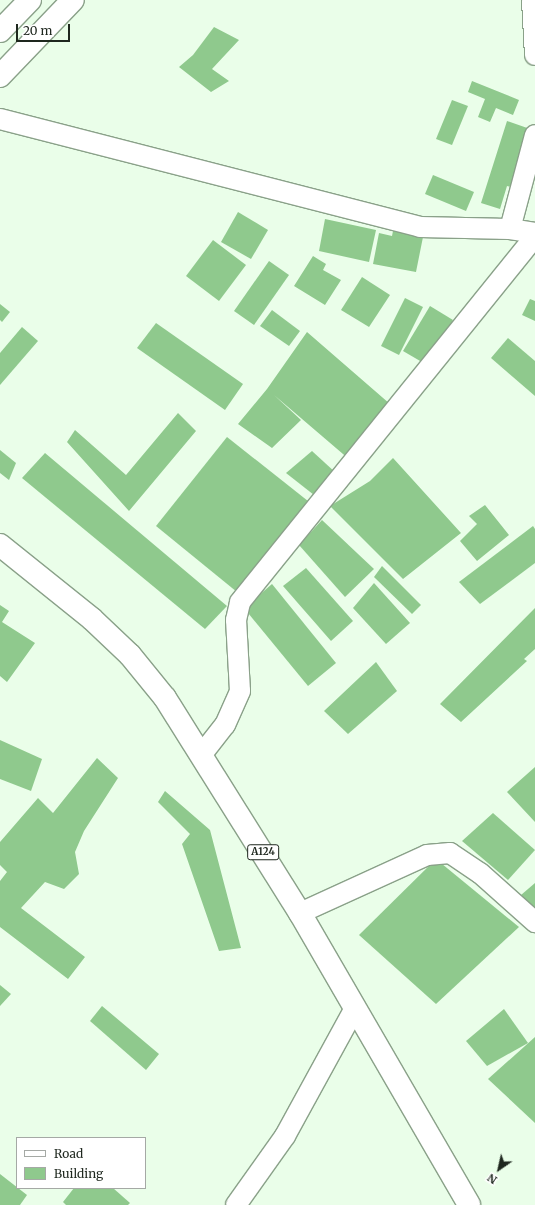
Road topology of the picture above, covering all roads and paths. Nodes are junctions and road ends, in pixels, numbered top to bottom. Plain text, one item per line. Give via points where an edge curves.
1 (30, 0) edge
2 (73, 0) edge
3 (532, 0) edge
4 (0, 31) edge
5 (535, 55) edge
6 (0, 76) edge
7 (0, 119) edge
8 (535, 134) edge
9 (510, 229) junction
10 (535, 233) edge
11 (535, 237) edge
12 (0, 545) edge
13 (202, 754) junction
14 (300, 914) junction
15 (535, 922) edge
16 (354, 1010) junction
17 (236, 1205) edge
18 (469, 1205) edge

1 - 4 main road
2 - 6 main road
3 - 5 street
7 - 9 street via 420,227
8 - 9 street
9 - 10 street
11 - 13 street via 240,602 236,620 240,691 225,725
12 - 13 main road, A124 via 92,619 130,655 165,698
13 - 14 main road, A124
14 - 15 street via 427,855 450,853 480,873
14 - 16 main road, A124
16 - 17 street via 286,1136
16 - 18 main road, A124

